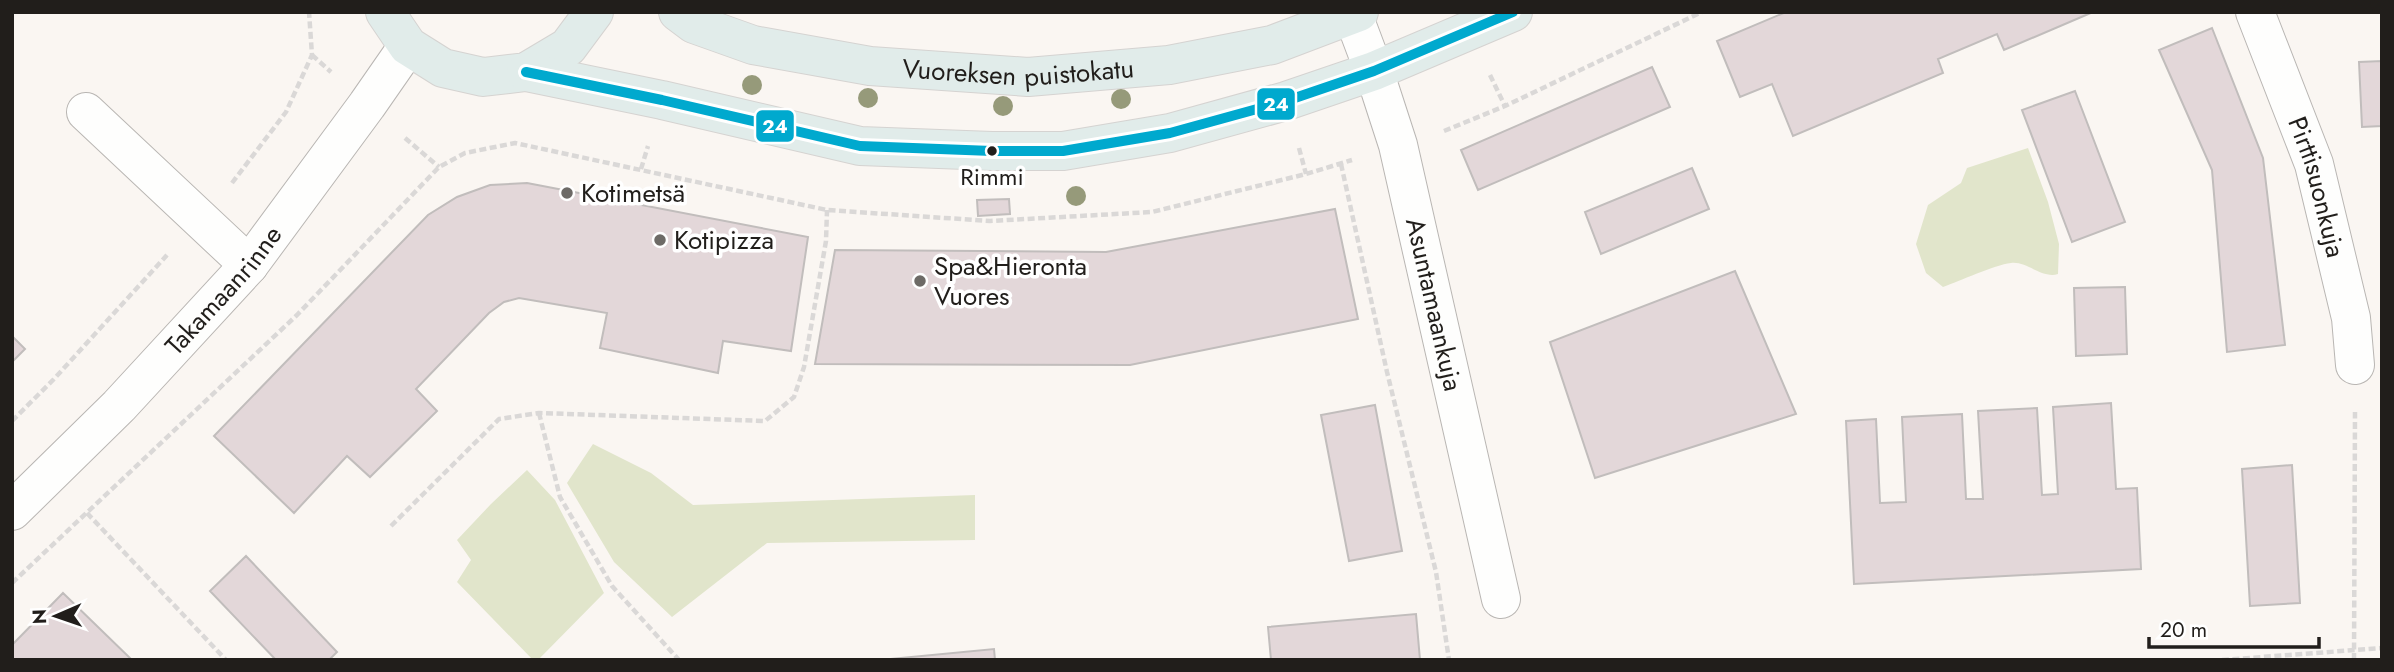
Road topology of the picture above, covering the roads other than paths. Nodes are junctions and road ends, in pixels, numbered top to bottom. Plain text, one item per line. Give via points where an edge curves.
1 (385, 12) edge
2 (594, 12) edge
3 (678, 12) edge
4 (1513, 12) edge
5 (2255, 12) edge
6 (1356, 14) edge
7 (408, 46) junction
8 (1374, 71) junction
9 (526, 72) junction
10 (86, 112) dead end
11 (249, 265) junction
12 (2355, 365) road end
13 (12, 511) edge
14 (1501, 599) dead end

1 - 7 main road
2 - 9 main road via 568,47
3 - 6 main road, Vuoreksen puistokatu via 694,24 753,45 870,66 1028,77 1170,65 1272,44
4 - 8 main road
5 - 12 street, Pirttisuonkuja via 2314,164 2350,318
6 - 8 street, Asuntamaankuja
7 - 9 main road via 443,68 483,78
7 - 11 street, Takamaanrinne
8 - 9 main road via 1170,133 1063,151 860,146
8 - 14 street, Asuntamaankuja via 1398,145
10 - 11 street
11 - 13 street, Takamaanrinne

